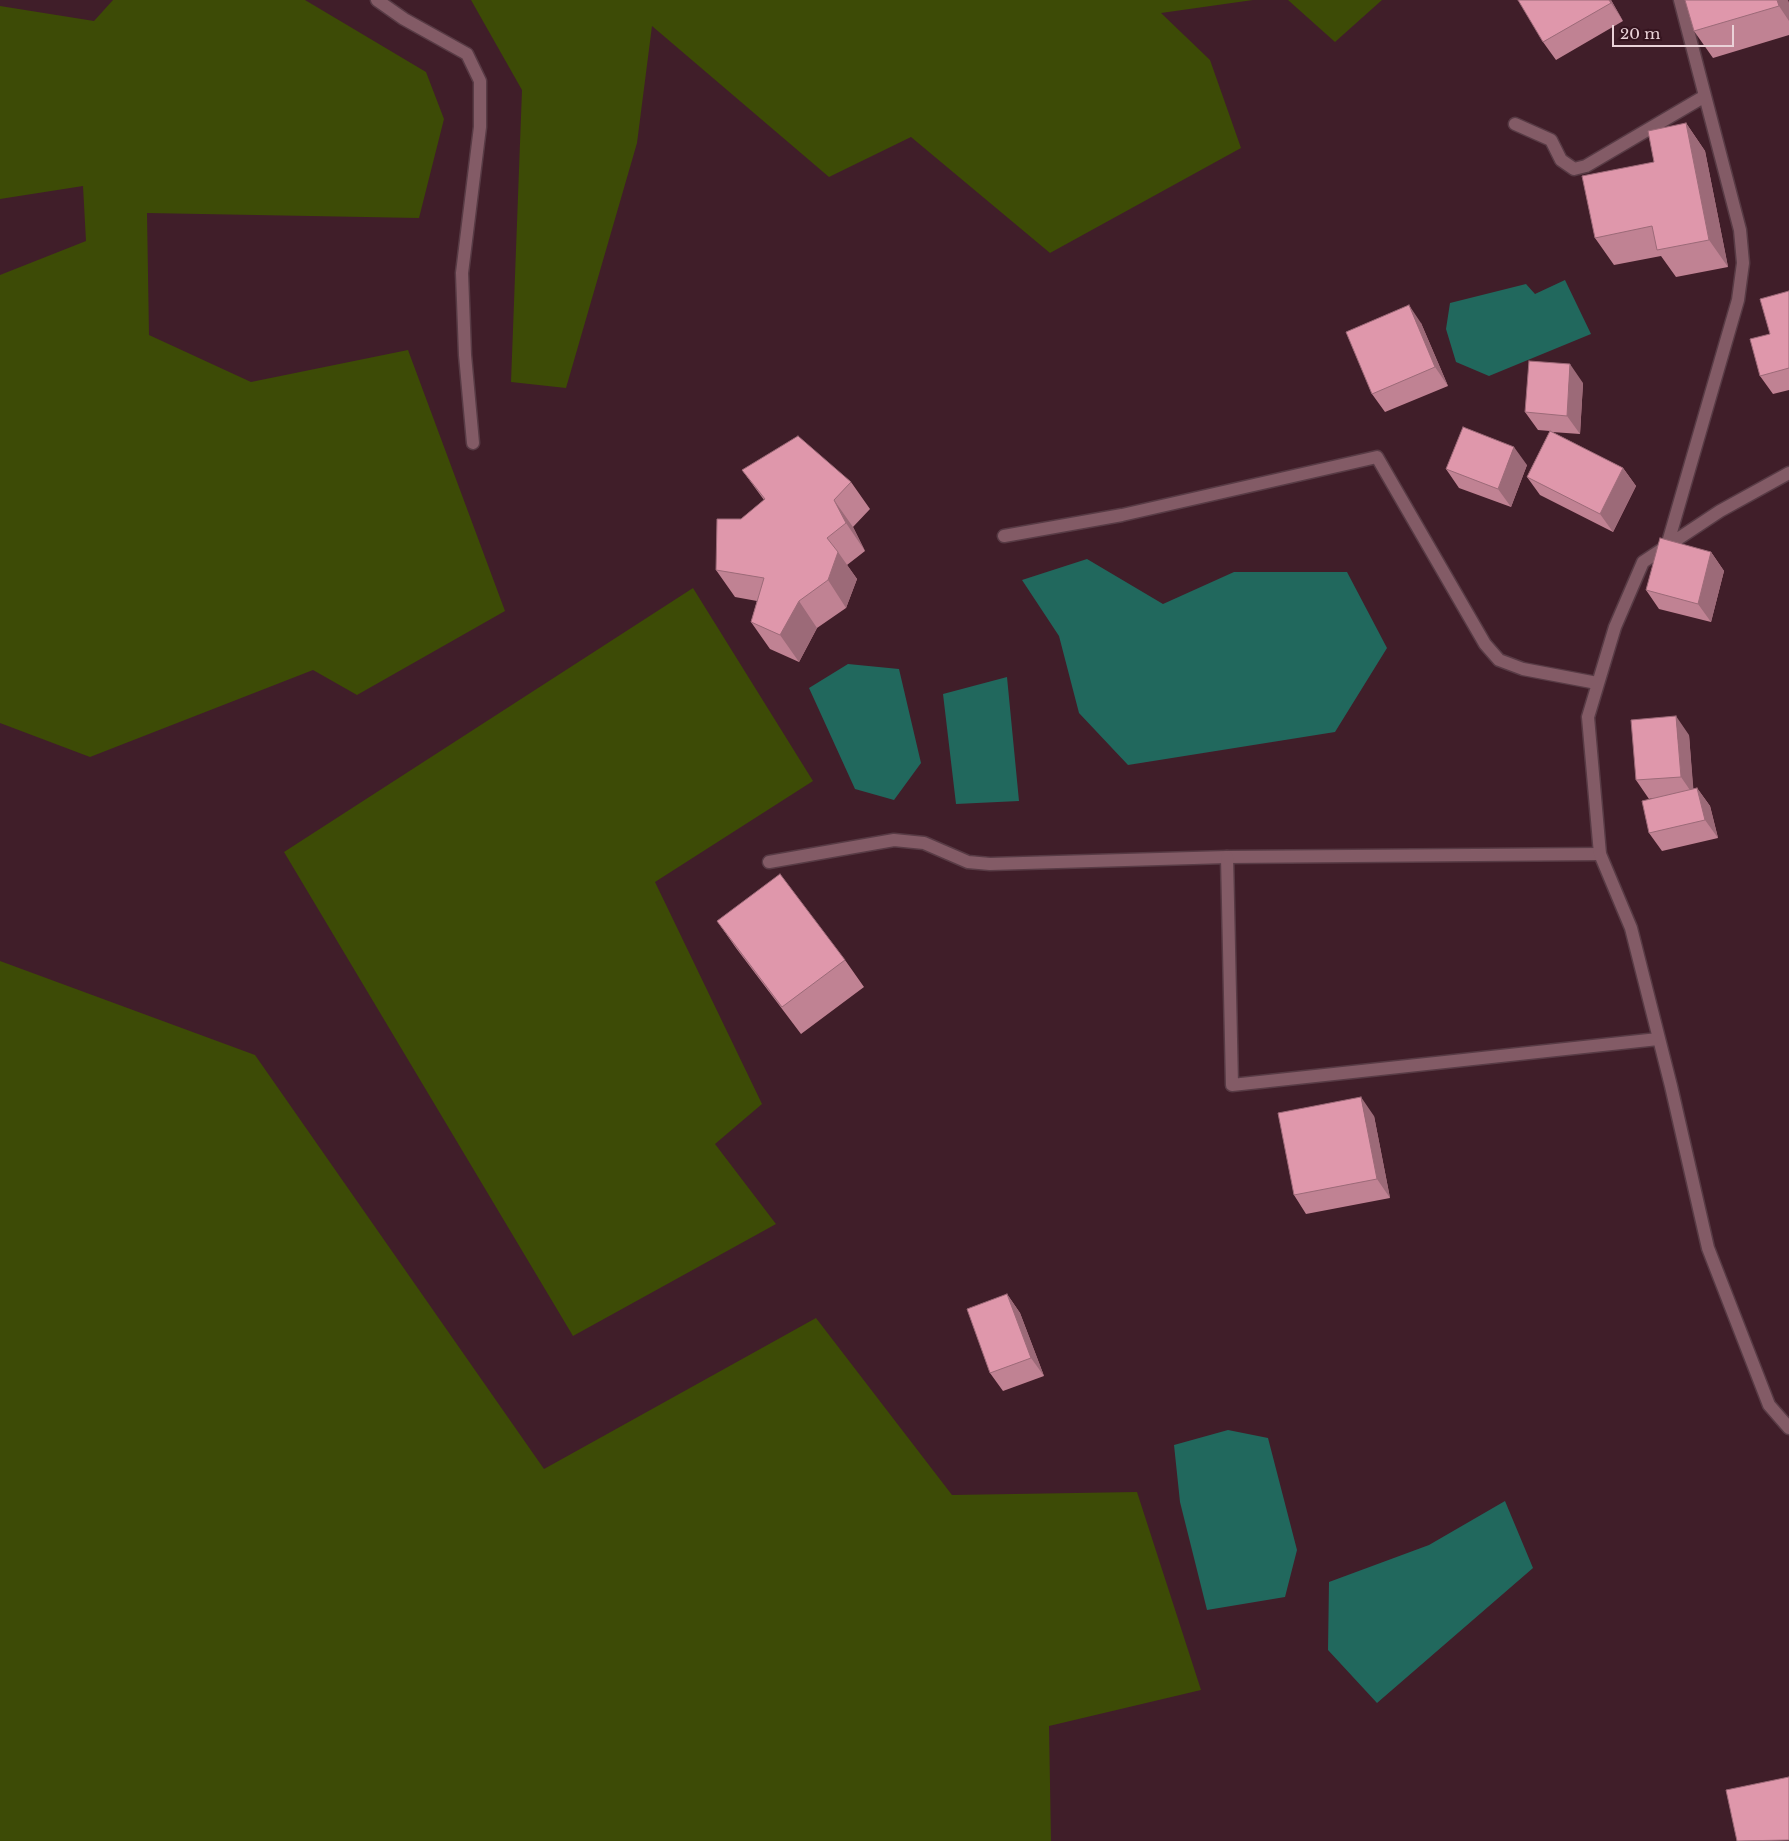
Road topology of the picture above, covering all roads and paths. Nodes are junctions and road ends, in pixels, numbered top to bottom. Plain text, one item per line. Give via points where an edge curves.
1 (377, 0) edge
2 (1680, 0) edge
3 (1705, 96) junction
4 (1515, 124) dead end
5 (473, 443) dead end
6 (1789, 473) edge
7 (1004, 536) dead end
8 (1667, 546) junction
9 (1597, 683) junction
10 (1600, 854) junction
11 (1227, 857) junction
12 (769, 862) dead end
13 (1658, 1040) junction
14 (1789, 1428) edge

1 - 5 street via 467,54 480,80 480,127 462,273
2 - 3 street
3 - 4 street via 1586,166 1574,169 1561,160 1551,140
3 - 8 street via 1740,230 1743,263 1738,300
6 - 8 street via 1720,511
7 - 9 street via 1122,515 1377,457 1485,644 1499,660 1523,669
8 - 9 street via 1643,562 1615,627
9 - 10 street via 1588,717
10 - 11 street
10 - 13 street via 1630,928
11 - 12 street via 990,864 968,862 924,842 894,840
11 - 13 street via 1232,1084
13 - 14 street via 1708,1248 1768,1405

